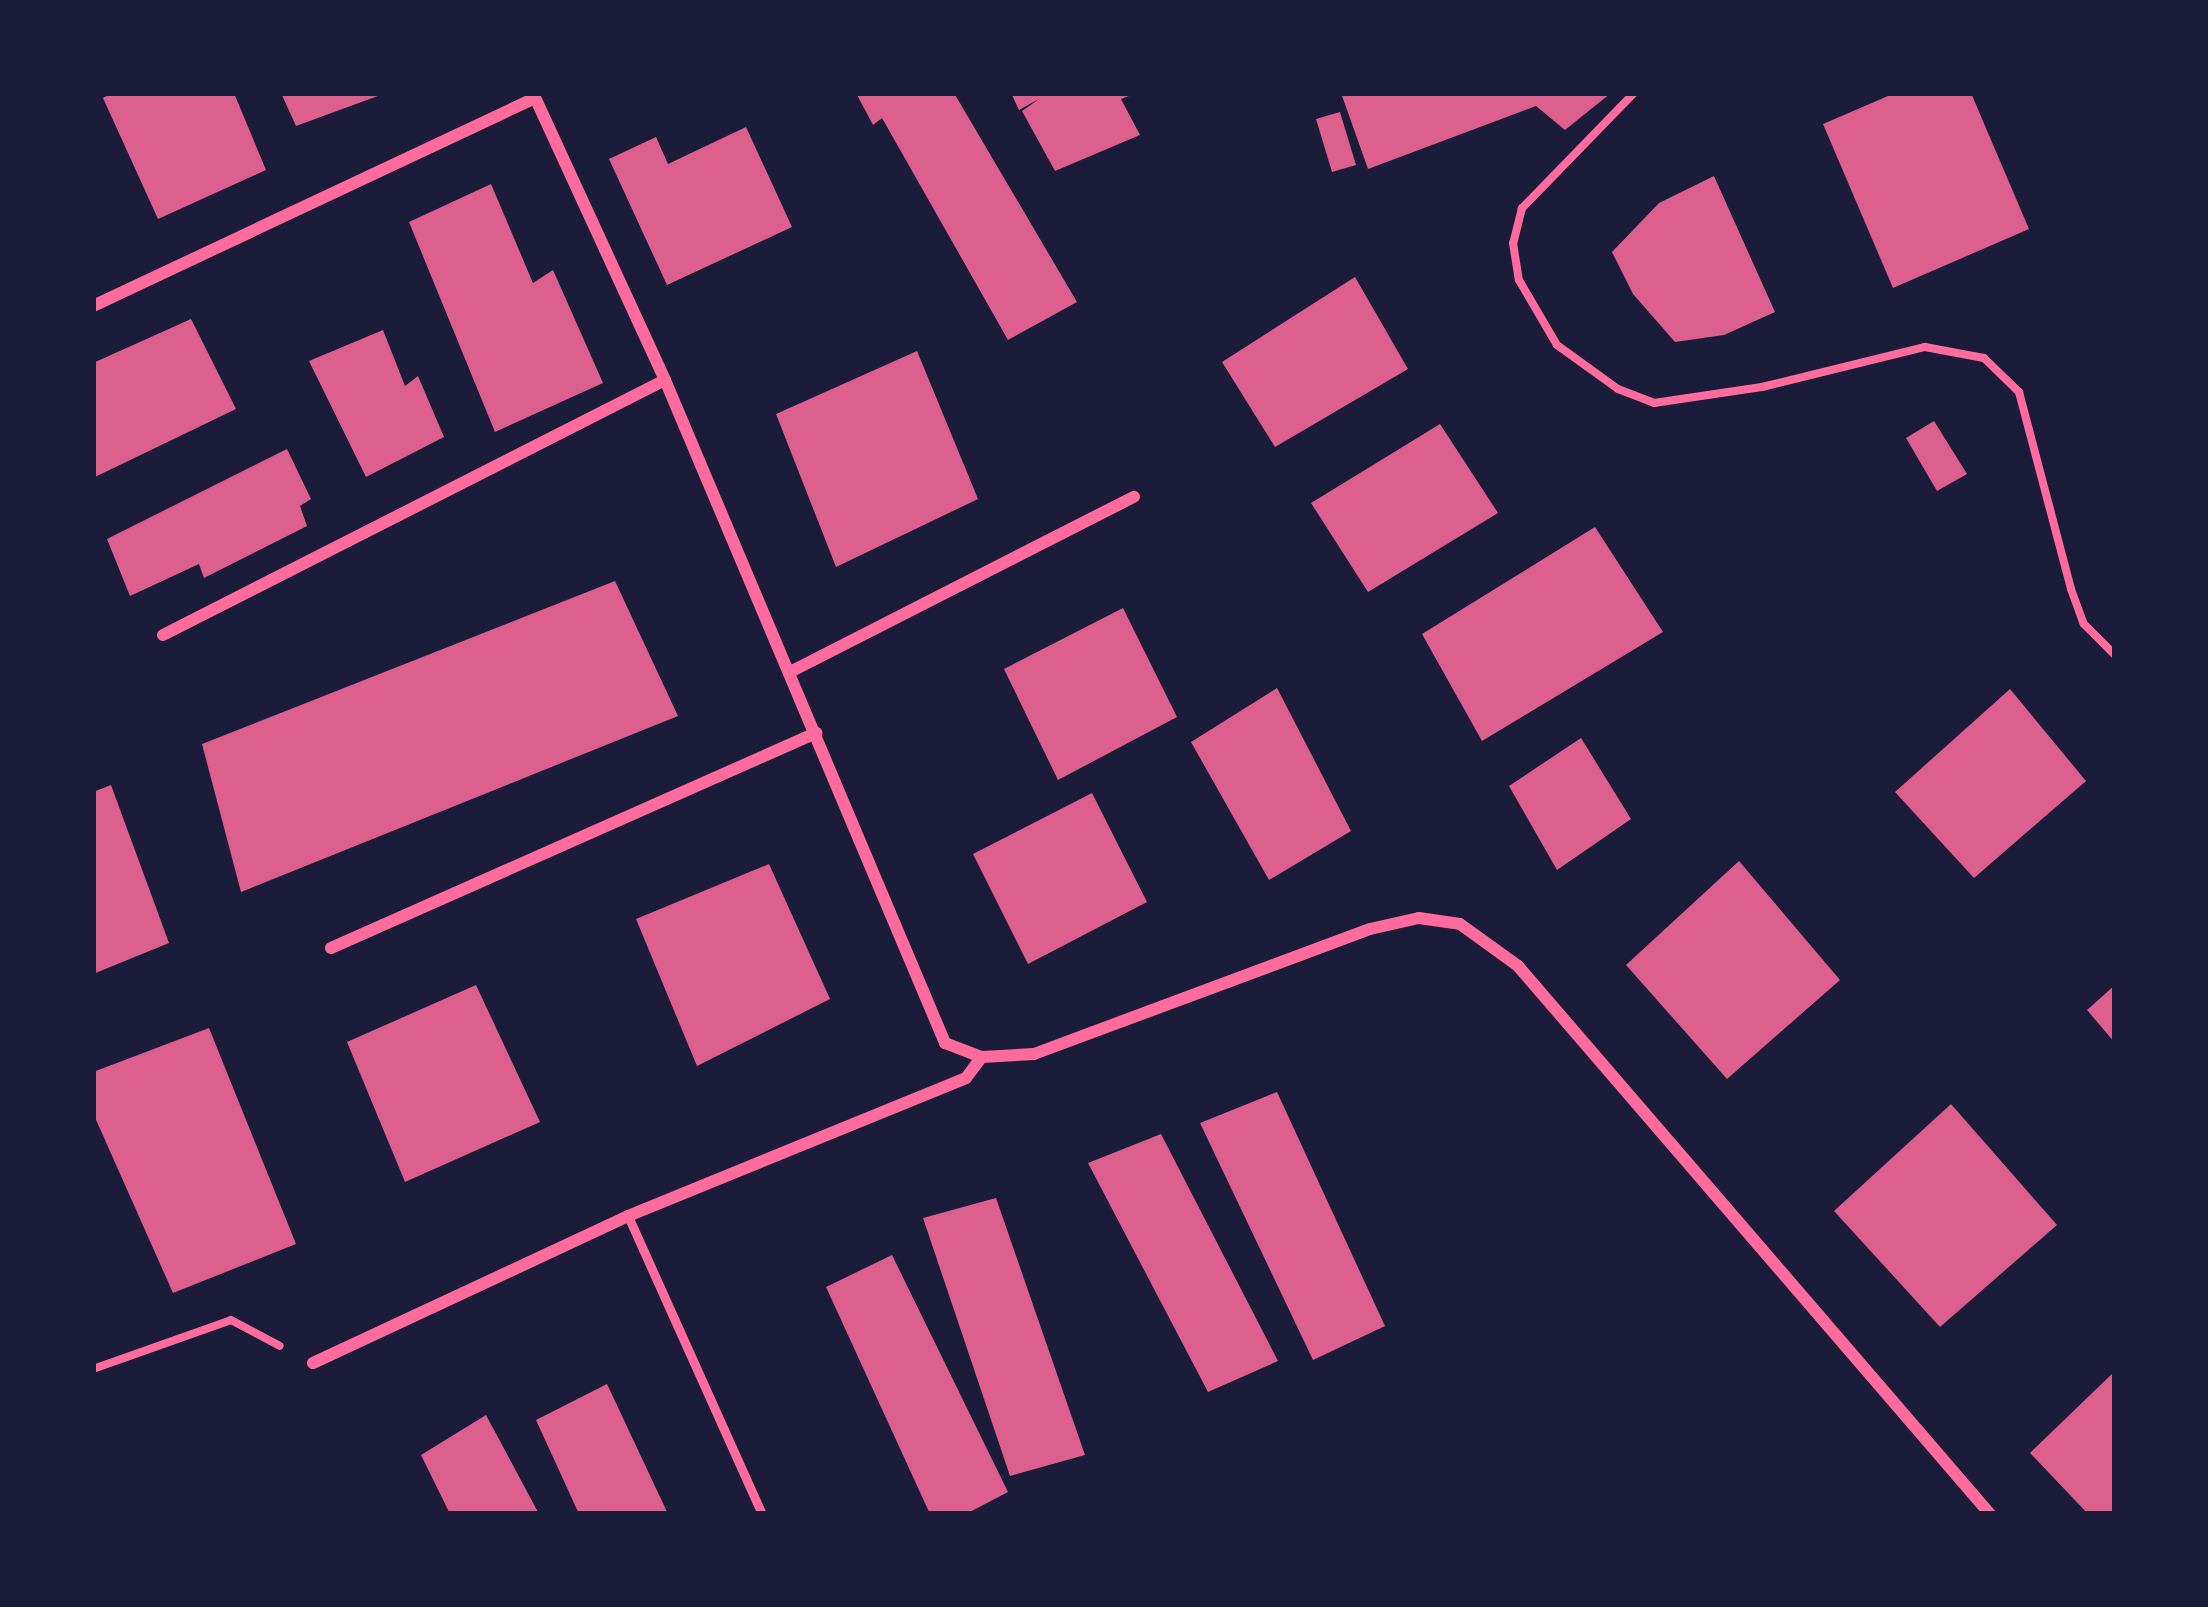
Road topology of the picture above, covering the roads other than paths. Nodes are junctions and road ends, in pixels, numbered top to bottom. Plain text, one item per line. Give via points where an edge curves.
1 (534, 95) edge
2 (93, 306) edge
3 (665, 380) junction
4 (1134, 497) dead end
5 (163, 635) dead end
6 (790, 672) junction
7 (816, 733) junction
8 (331, 948) dead end
9 (982, 1057) junction
10 (628, 1216) junction
11 (313, 1363) road end
12 (762, 1514) edge
13 (1990, 1514) edge

1 - 2 street
1 - 3 street
3 - 5 street
3 - 6 street
4 - 6 street
6 - 7 street
7 - 8 street
7 - 9 street via 945,1043
9 - 10 street via 966,1078
9 - 13 street via 1034,1054 1370,929 1420,918 1460,924 1518,967
10 - 11 street
10 - 12 lane

